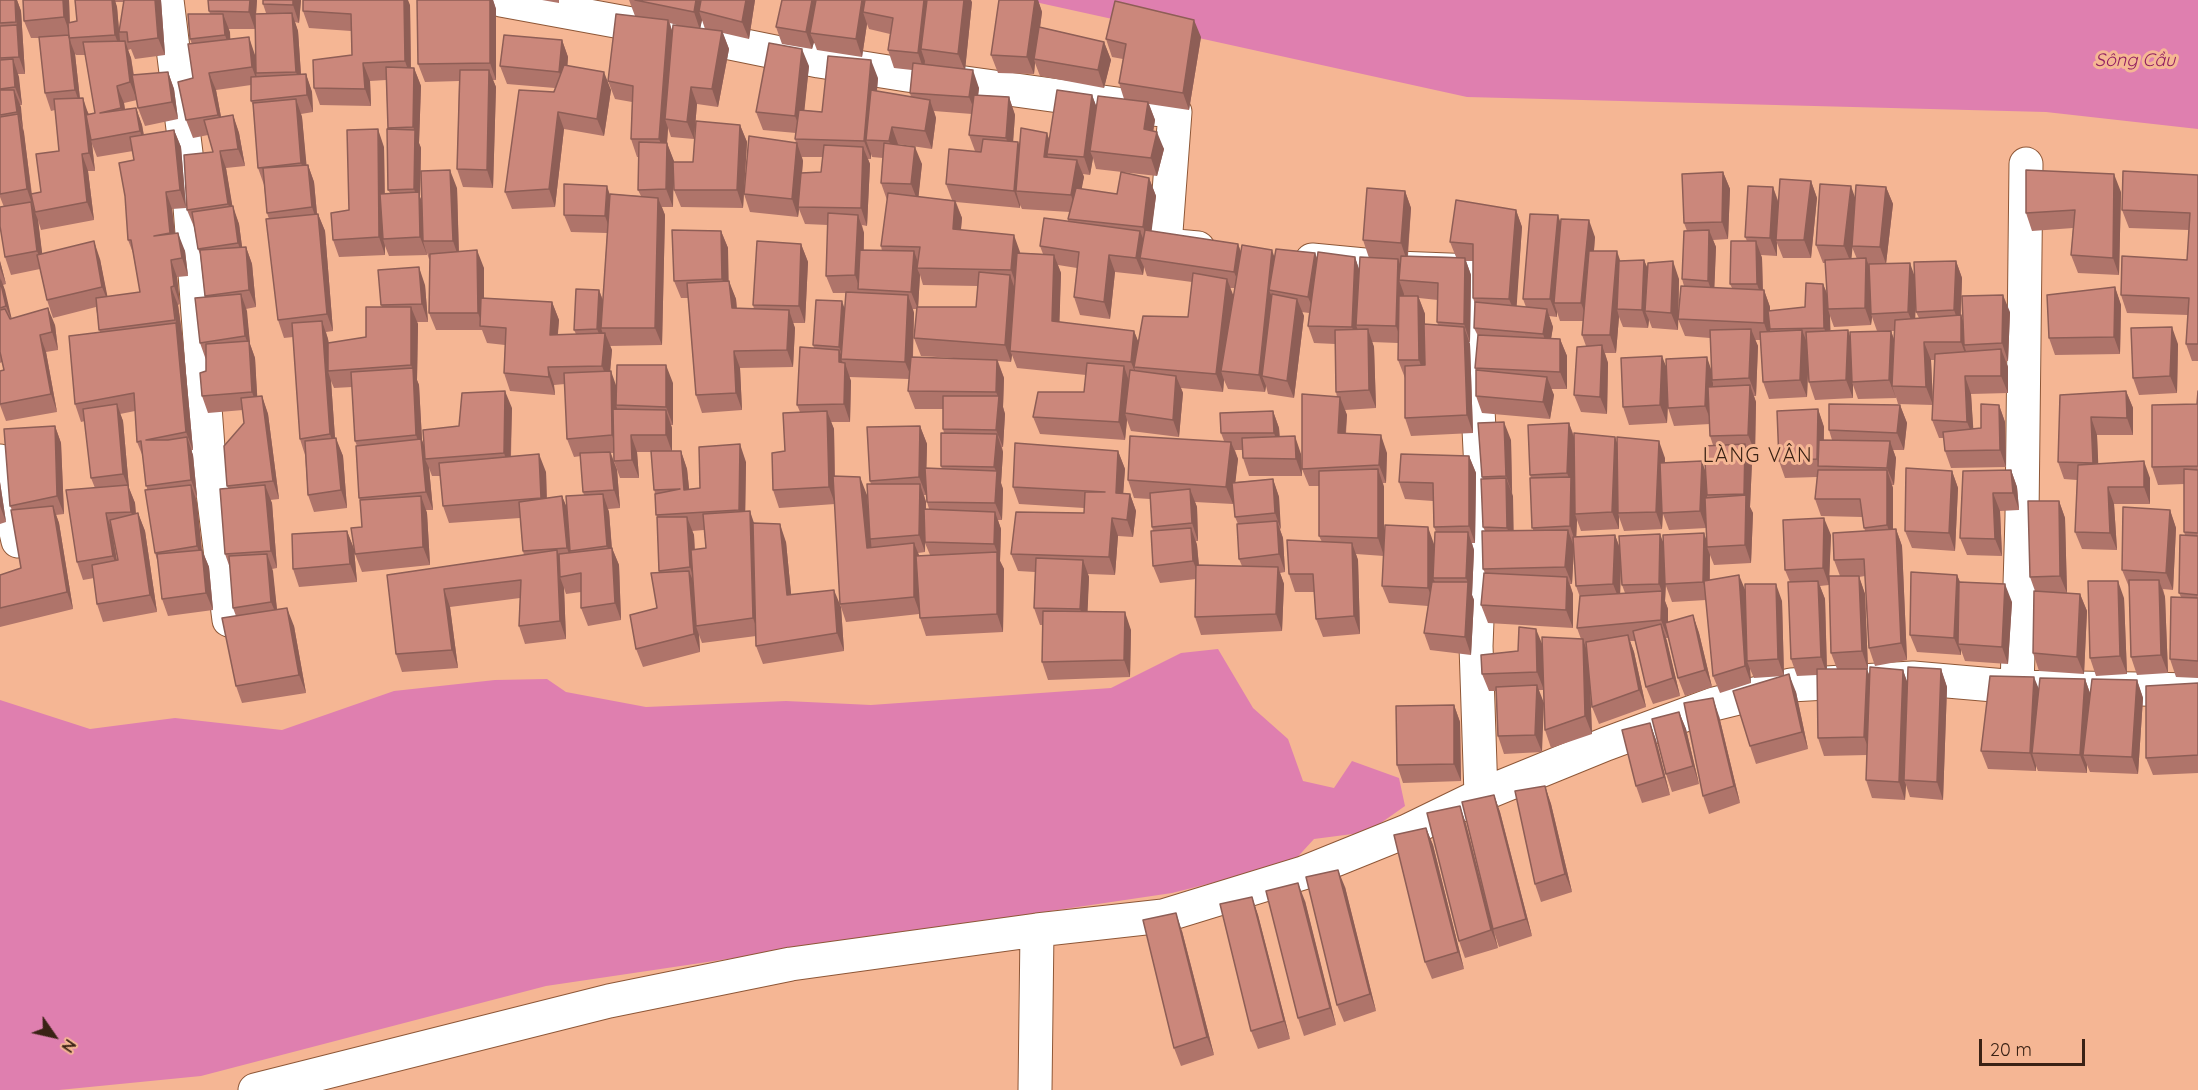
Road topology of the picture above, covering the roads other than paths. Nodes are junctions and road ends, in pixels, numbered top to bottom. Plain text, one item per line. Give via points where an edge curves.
1 (167, 0) edge
2 (501, 0) edge
3 (2026, 164) dead end
4 (1223, 251) edge
5 (1281, 257) edge
6 (0, 460) edge
7 (18, 541) edge
8 (229, 620) edge
9 (2017, 687) junction
10 (2198, 690) edge
11 (1481, 795) junction
12 (1037, 930) junction
13 (255, 1090) edge
14 (1035, 1090) edge

1 - 8 street via 186,153 209,461
2 - 4 street via 830,63 1175,112 1165,245
3 - 9 street
5 - 11 street via 1476,271 1482,491 1476,646
6 - 7 street
9 - 10 street
9 - 11 street via 1913,678 1791,685 1714,704
11 - 12 street via 1407,831 1303,873 1163,916
12 - 13 street via 791,964 609,1001
12 - 14 street

